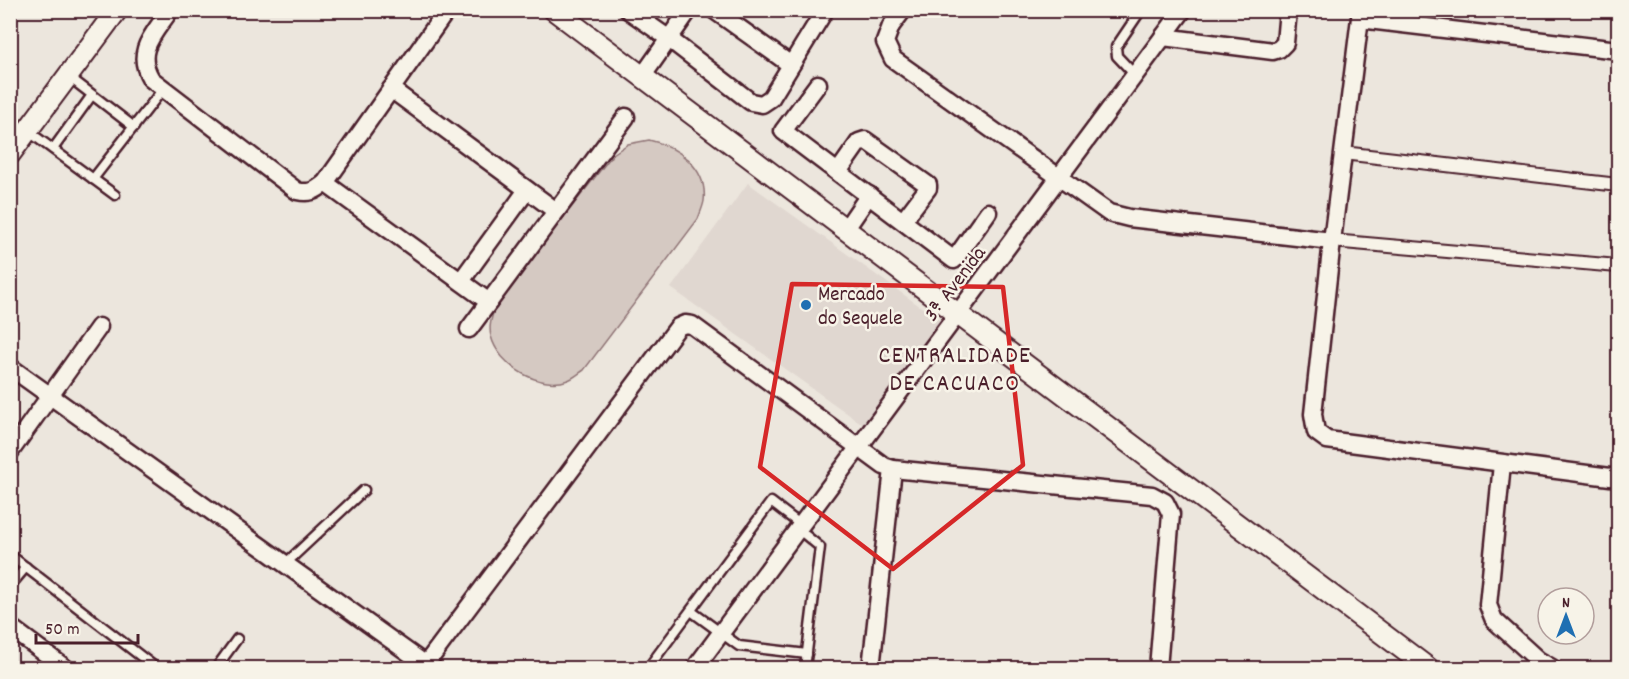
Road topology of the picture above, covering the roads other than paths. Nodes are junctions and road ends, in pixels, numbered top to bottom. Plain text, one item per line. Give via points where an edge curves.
1 (117, 10) edge
2 (170, 10) edge
3 (447, 10) edge
4 (554, 10) edge
5 (628, 10) edge
6 (689, 10) edge
7 (714, 10) edge
8 (825, 10) edge
9 (903, 10) edge
10 (1141, 10) edge
11 (1183, 10) edge
12 (1288, 10) edge
13 (1360, 15) edge
14 (1163, 37) junction
15 (668, 38) junction
16 (1618, 50) edge
17 (791, 65) junction
18 (1135, 75) junction
19 (68, 76) junction
20 (642, 77) junction
21 (818, 84) dead end
22 (163, 89) junction
23 (391, 89) junction
24 (93, 95) junction
25 (626, 117) dead end
26 (134, 127) junction
27 (28, 131) junction
28 (53, 149) junction
29 (1343, 153) junction
30 (10, 154) edge
31 (838, 172) junction
32 (1060, 178) junction
33 (93, 179) junction
34 (325, 183) junction
35 (1618, 185) edge
36 (527, 190) junction
37 (115, 195) dead end
38 (869, 195) junction
39 (556, 211) junction
40 (988, 212) dead end
41 (903, 221) junction
42 (845, 230) junction
43 (1332, 241) junction
44 (1618, 266) edge
45 (460, 281) junction
46 (489, 302) junction
47 (958, 316) junction
48 (99, 327) dead end
49 (469, 329) dead end
50 (10, 368) edge
51 (51, 396) junction
52 (858, 448) junction
53 (10, 452) edge
54 (1502, 464) junction
55 (893, 469) junction
56 (1618, 478) edge
57 (364, 490) dead end
58 (800, 527) junction
59 (10, 555) edge
60 (285, 564) junction
61 (26, 567) junction
62 (10, 586) edge
63 (691, 611) junction
64 (10, 627) edge
65 (722, 633) junction
66 (237, 639) dead end
67 (807, 654) junction
68 (424, 667) edge
69 (65, 669) edge
70 (156, 669) edge
71 (216, 669) edge
72 (648, 669) edge
73 (695, 669) edge
74 (805, 669) edge
75 (871, 669) edge
76 (1158, 669) edge
77 (1428, 669) edge
78 (1552, 669) edge

1 - 19 street
2 - 22 street via 144,54 144,68
3 - 23 street
4 - 20 street
5 - 15 street
6 - 15 street
7 - 17 street
8 - 17 street
9 - 32 street via 885,42 893,59
10 - 18 lane via 1116,47 1117,56
11 - 14 street, 3ª Avenida
12 - 14 street via 1285,43 1273,51
13 - 16 street
13 - 29 street
14 - 18 street, 3ª Avenida
15 - 17 street via 751,102 762,104 771,98
15 - 20 street
18 - 32 street, 3ª Avenida
19 - 24 lane
19 - 27 street
20 - 42 street
21 - 31 street via 783,132
22 - 26 lane
22 - 34 street via 297,191 315,191
23 - 34 street
23 - 36 street
24 - 26 lane
24 - 28 lane
25 - 39 street
26 - 33 lane
27 - 28 lane
27 - 30 street
28 - 33 lane
29 - 35 street
29 - 43 street
31 - 38 street
31 - 41 street via 859,142 865,140 928,185
32 - 43 street via 1109,213 1129,218
32 - 47 street, 3ª Avenida
33 - 37 lane
34 - 45 street
36 - 39 street
36 - 45 street
38 - 41 street
38 - 42 street
39 - 46 street
40 - 41 street via 954,260
42 - 47 street
43 - 44 street
43 - 54 street via 1313,414 1316,432 1327,440
45 - 46 street
46 - 49 street
47 - 52 street, 3ª Avenida
47 - 77 street
48 - 51 street
50 - 51 street
51 - 53 street
51 - 60 street
52 - 55 street
52 - 58 street, 3ª Avenida
52 - 68 street via 692,325 678,327
54 - 56 street
54 - 78 street via 1488,605 1494,620
55 - 75 street
55 - 76 street via 1152,495 1165,502 1171,514
57 - 60 lane
58 - 63 lane via 771,502
58 - 65 street, 3ª Avenida
58 - 67 lane via 820,547
59 - 61 lane
60 - 68 street
61 - 62 lane
61 - 70 lane
63 - 65 lane
63 - 72 lane
64 - 69 street
65 - 67 lane via 739,646
65 - 73 street, 3ª Avenida
66 - 71 lane
67 - 74 lane

